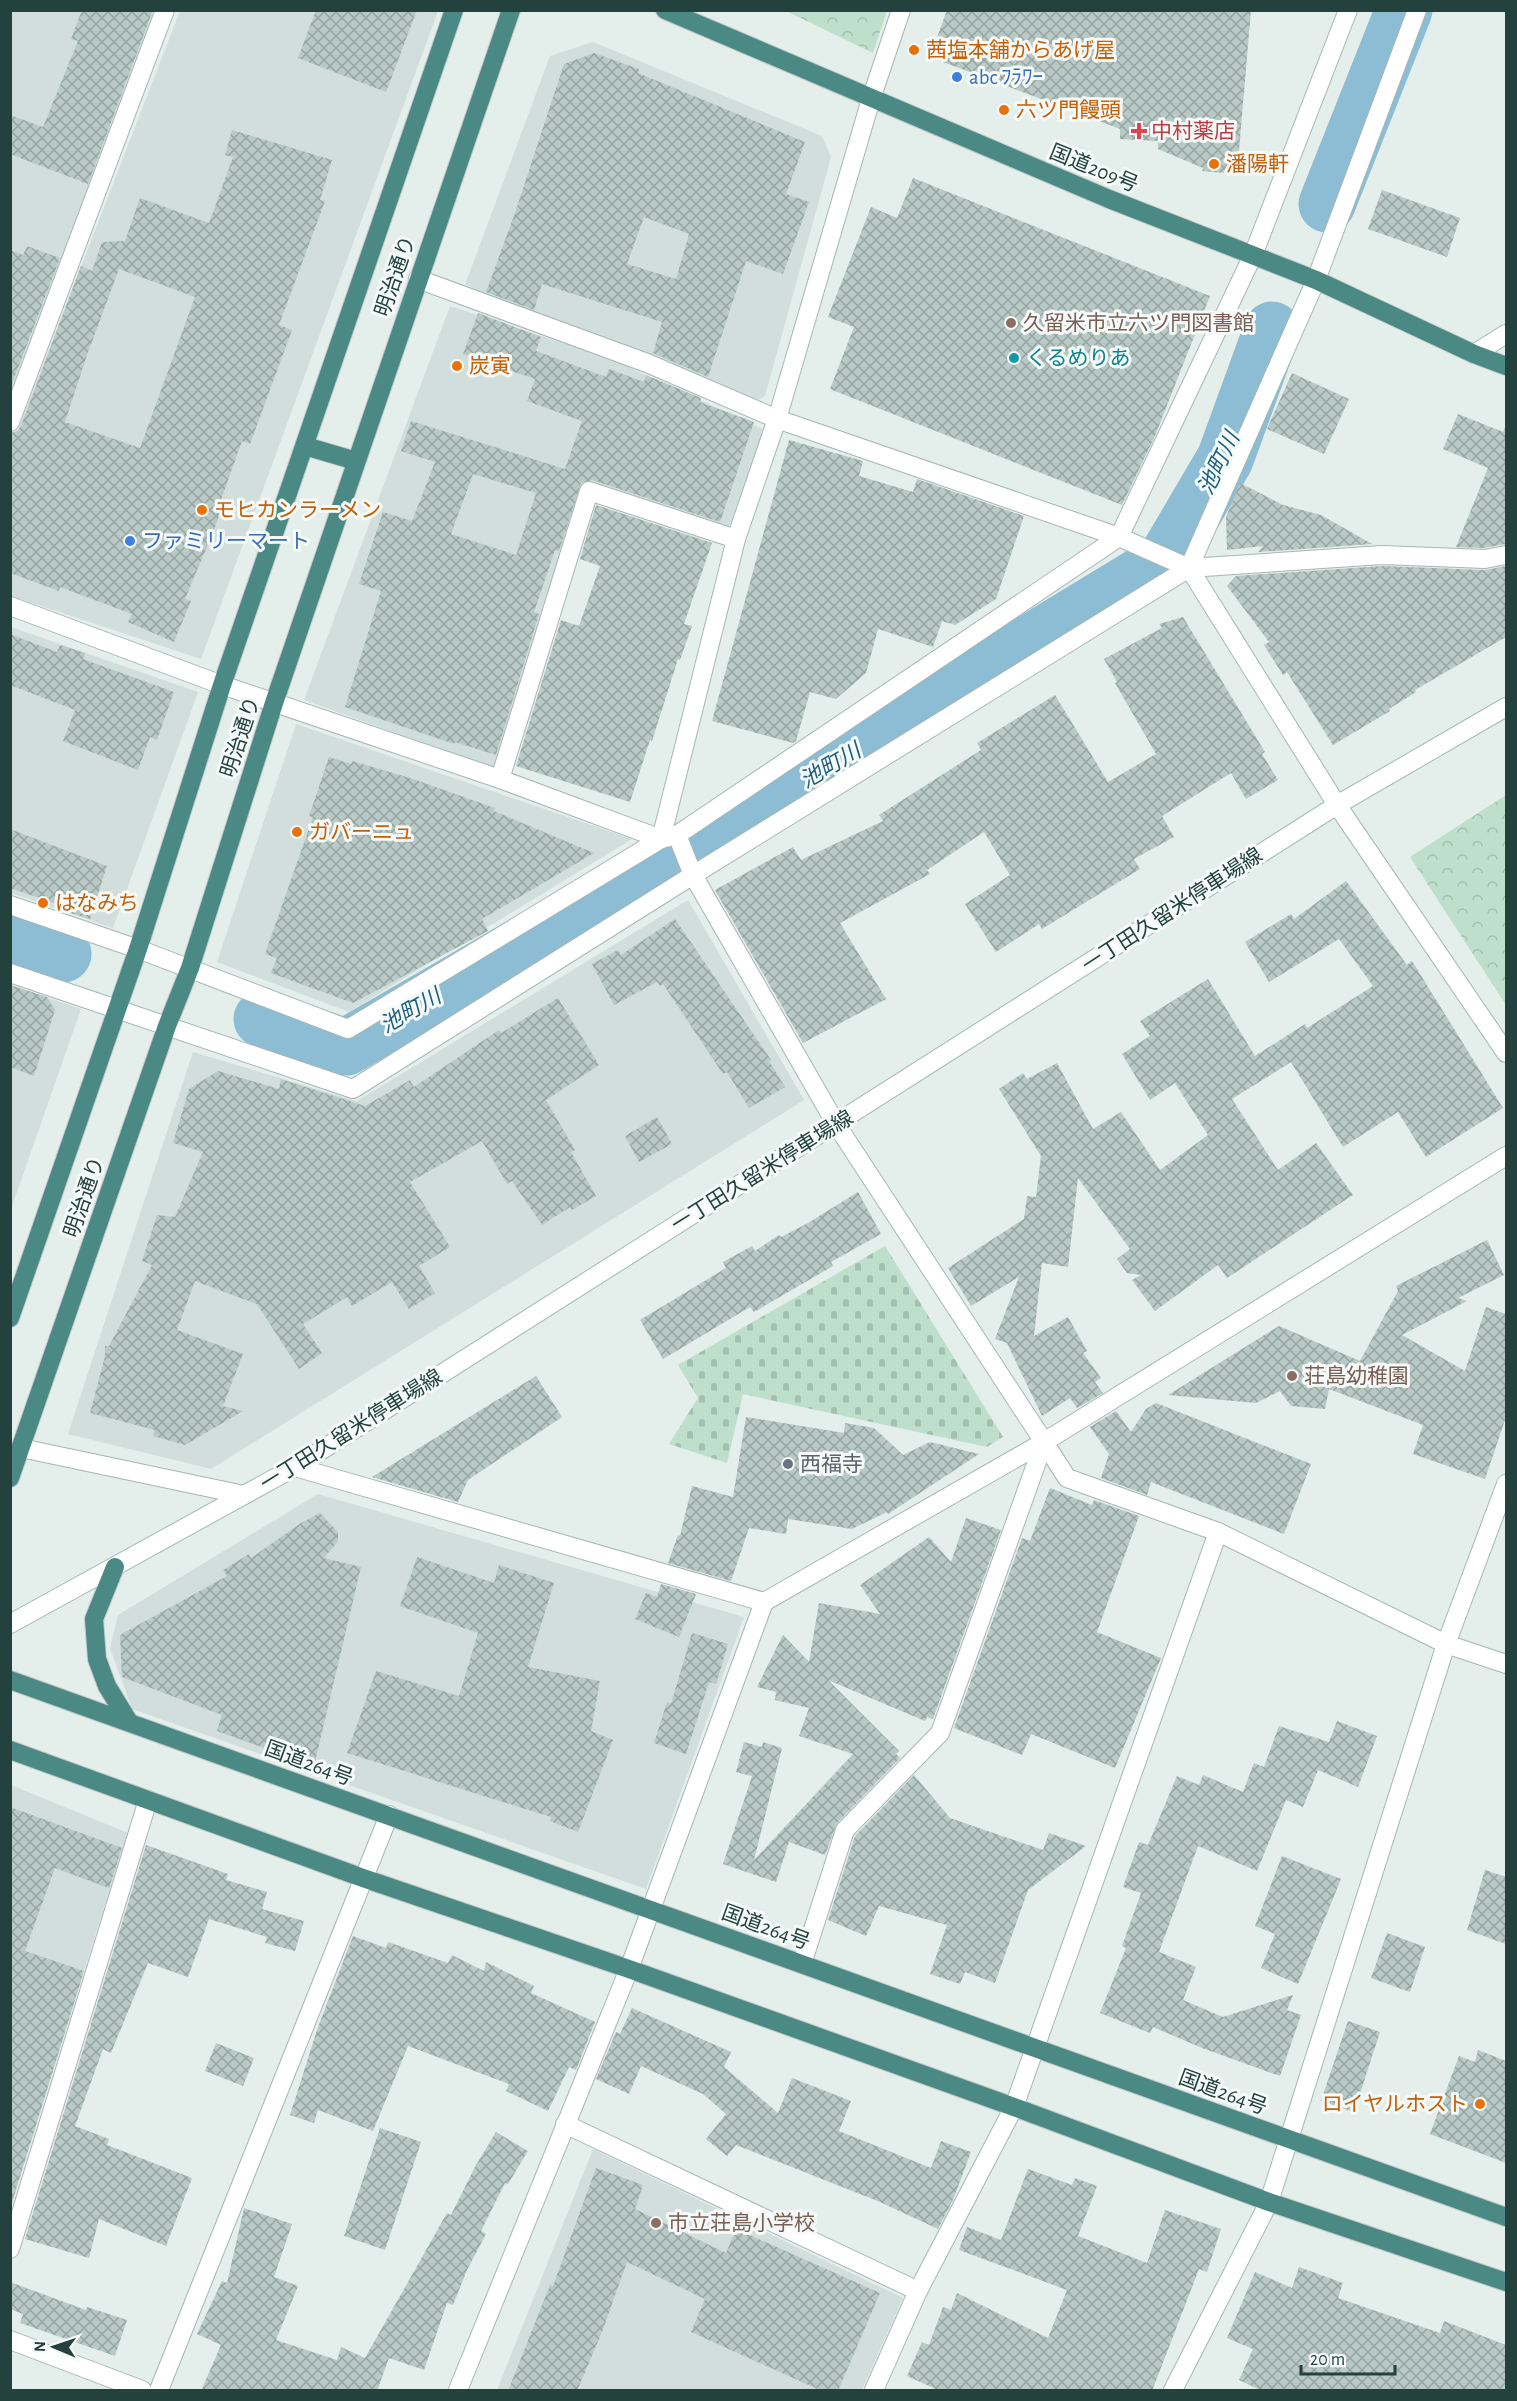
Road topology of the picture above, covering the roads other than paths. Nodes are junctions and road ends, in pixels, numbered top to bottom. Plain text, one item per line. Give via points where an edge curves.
1 (165, 10) edge
2 (454, 10) edge
3 (511, 10) edge
4 (665, 10) edge
5 (901, 10) edge
6 (1348, 10) edge
7 (1418, 10) edge
8 (871, 99) junction
9 (1253, 255) junction
10 (418, 279) junction
11 (1316, 280) junction
12 (1506, 334) edge
13 (1474, 354) junction
14 (1506, 366) edge
15 (777, 419) junction
16 (10, 422) edge
17 (304, 446) junction
18 (356, 461) junction
19 (1119, 537) junction
20 (736, 539) junction
21 (1506, 555) edge
22 (1189, 568) junction
23 (10, 606) edge
24 (222, 685) junction
25 (274, 703) junction
26 (1506, 707) edge
27 (500, 779) junction
28 (1337, 804) junction
29 (669, 837) junction
30 (693, 875) junction
31 (10, 905) edge
32 (138, 949) junction
33 (190, 968) junction
34 (10, 973) edge
35 (116, 1009) junction
36 (167, 1026) junction
37 (1506, 1053) edge
38 (836, 1124) junction
39 (1506, 1156) edge
40 (10, 1318) edge
41 (1044, 1442) junction
42 (21, 1448) junction
43 (295, 1467) junction
44 (10, 1478) edge
45 (1506, 1484) edge
46 (244, 1495) junction
47 (1218, 1532) junction
48 (115, 1567) junction
49 (764, 1602) junction
50 (10, 1624) edge
51 (1446, 1644) junction
52 (1506, 1664) edge
53 (10, 1680) edge
54 (129, 1722) junction
55 (10, 1750) edge
56 (148, 1800) junction
57 (389, 1815) junction
58 (363, 1878) junction
59 (651, 1908) junction
60 (802, 1964) junction
61 (629, 1969) junction
62 (1035, 2048) junction
63 (1014, 2107) junction
64 (565, 2124) junction
65 (1289, 2140) junction
66 (1269, 2202) junction
67 (1506, 2217) edge
68 (10, 2249) edge
69 (1506, 2282) edge
70 (918, 2291) junction
71 (10, 2340) edge
72 (142, 2391) edge
73 (159, 2391) edge
74 (458, 2391) edge
75 (874, 2391) edge
76 (1173, 2391) edge

1 - 16 street
2 - 17 highway, 明治通り
3 - 10 highway, 明治通り
4 - 8 highway, 国道209号
5 - 8 street
6 - 9 street
7 - 11 street
8 - 9 highway, 国道209号
8 - 15 street
9 - 11 highway, 国道209号
9 - 19 street
10 - 15 street via 647,363
10 - 18 highway, 明治通り
11 - 13 highway, 国道209号
11 - 22 street
12 - 13 street
13 - 14 highway, 国道209号
15 - 19 street
15 - 20 street
17 - 18 highway
17 - 24 highway, 明治通り
18 - 25 highway, 明治通り
19 - 22 street
19 - 29 street
20 - 27 street via 590,491
20 - 29 street
21 - 22 street via 1485,559 1382,555
22 - 28 street
22 - 30 street
23 - 24 street
24 - 25 street
24 - 32 highway, 明治通り
25 - 27 street
25 - 33 highway, 明治通り
26 - 28 street, 一丁田久留米停車場線
27 - 29 street
28 - 37 street
28 - 38 street, 一丁田久留米停車場線
29 - 30 street
29 - 33 street via 348,1029
30 - 36 street via 353,1089
30 - 38 street
31 - 32 street
32 - 33 street
32 - 35 highway, 明治通り
33 - 36 highway, 明治通り
34 - 35 street
35 - 36 street
35 - 40 highway, 明治通り
36 - 42 highway, 明治通り
38 - 41 street
38 - 43 street, 一丁田久留米停車場線
39 - 41 street
41 - 47 street via 1067,1478
41 - 49 street
41 - 60 street via 940,1733 845,1830
42 - 44 highway, 明治通り
42 - 46 street
43 - 46 street, 一丁田久留米停車場線
43 - 49 street
45 - 51 street
46 - 48 street, 一丁田久留米停車場線
47 - 51 street
47 - 62 street
48 - 50 street, 一丁田久留米停車場線
48 - 54 highway via 94,1619 97,1659 107,1686
49 - 59 street
51 - 52 street
51 - 65 street
53 - 54 highway, 国道264号
54 - 57 highway, 国道264号
55 - 56 highway
56 - 58 highway
56 - 68 street
57 - 58 street
57 - 59 highway, 国道264号
58 - 61 highway
58 - 73 street
59 - 60 highway, 国道264号
59 - 61 street
60 - 62 highway, 国道264号
61 - 63 highway
61 - 64 street
62 - 63 street
62 - 65 highway, 国道264号
63 - 66 highway
63 - 70 street
64 - 70 street
64 - 74 street
65 - 66 street
65 - 67 highway, 国道264号
66 - 69 highway
66 - 76 street
70 - 75 street
71 - 72 street

